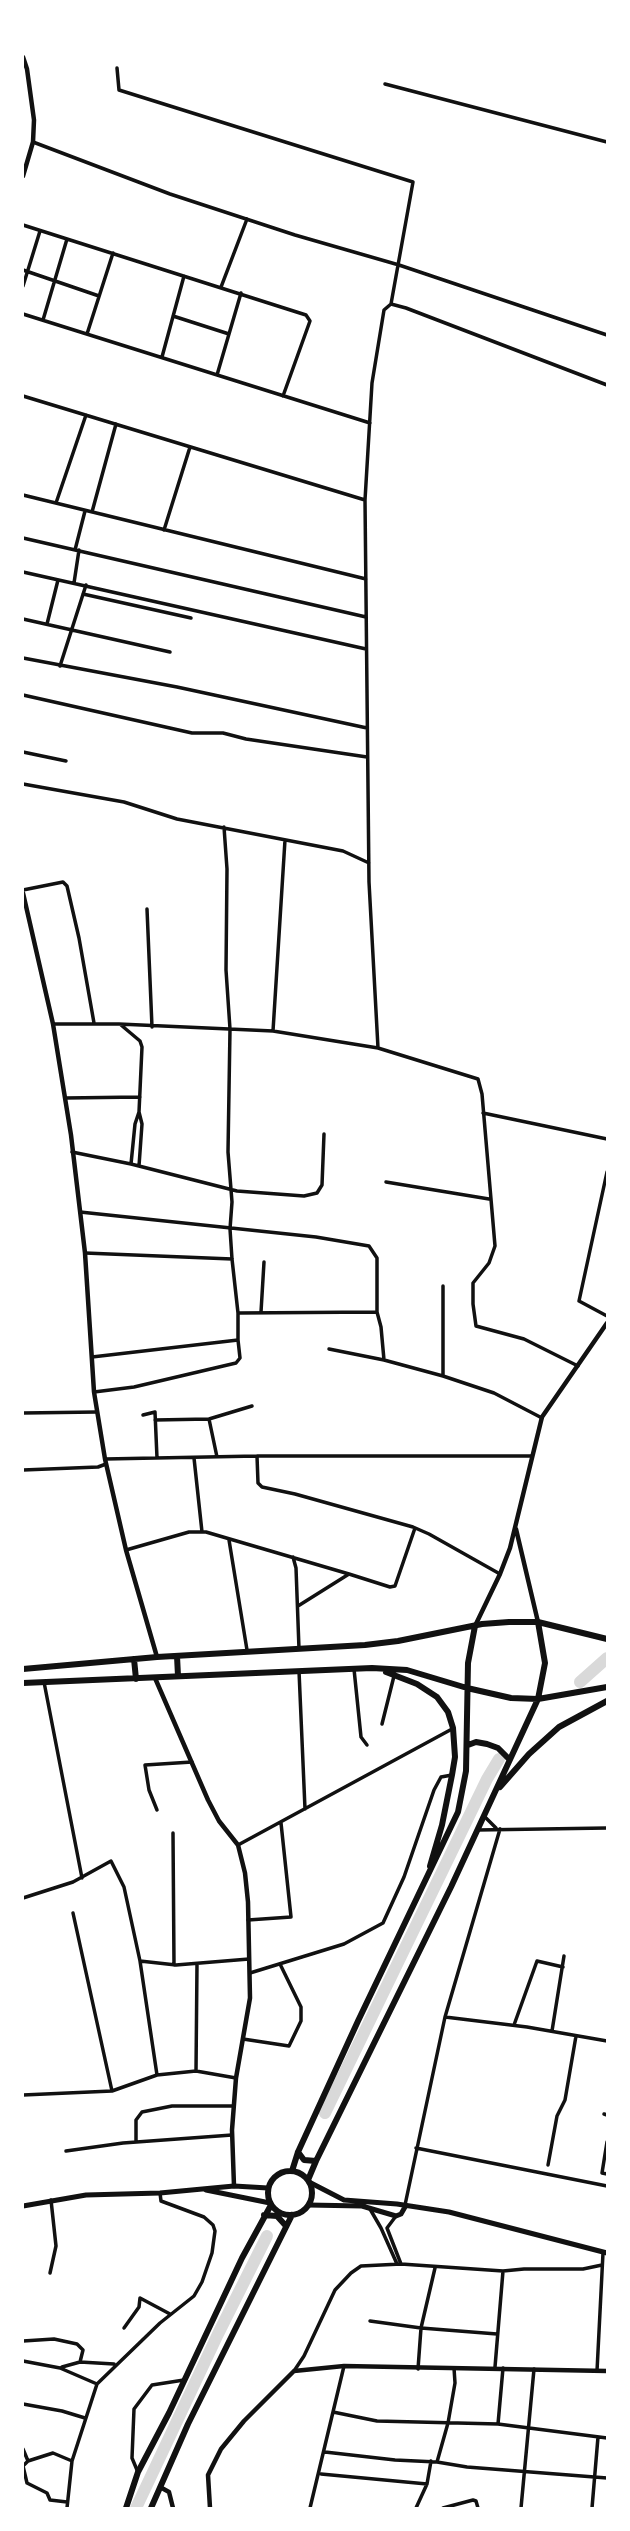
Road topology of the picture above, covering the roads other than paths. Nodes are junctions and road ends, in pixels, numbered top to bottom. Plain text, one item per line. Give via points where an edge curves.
1 (23, 57) edge
2 (117, 68) dead end
3 (385, 85) dead end
4 (33, 142) junction
5 (607, 142) edge
6 (23, 176) edge
7 (247, 219) junction
8 (23, 225) edge
9 (40, 231) junction
10 (67, 239) junction
11 (113, 253) junction
12 (399, 265) junction
13 (25, 271) edge
14 (184, 276) junction
15 (55, 281) junction
16 (23, 286) edge
17 (221, 287) junction
18 (241, 293) junction
19 (99, 296) junction
20 (391, 304) junction
21 (23, 314) edge
22 (173, 316) junction
23 (43, 320) junction
24 (87, 334) junction
25 (229, 334) junction
26 (607, 335) edge
27 (162, 357) junction
28 (217, 375) junction
29 (607, 385) edge
30 (23, 396) edge
31 (283, 396) junction
32 (86, 415) junction
33 (370, 423) junction
34 (116, 424) junction
35 (190, 447) junction
36 (23, 495) edge
37 (365, 500) junction
38 (56, 503) junction
39 (85, 510) junction
40 (92, 512) junction
41 (164, 530) junction
42 (23, 538) edge
43 (77, 550) junction
44 (23, 572) edge
45 (366, 579) junction
46 (58, 580) junction
47 (74, 583) junction
48 (86, 585) junction
49 (83, 594) junction
50 (366, 617) junction
51 (191, 618) dead end
52 (23, 619) edge
53 (47, 625) junction
54 (72, 630) junction
55 (366, 649) junction
56 (170, 652) dead end
57 (23, 658) edge
58 (60, 666) junction
59 (23, 695) edge
60 (367, 728) junction
61 (23, 752) edge
62 (367, 757) junction
63 (66, 761) dead end
64 (23, 784) edge
65 (224, 827) junction
66 (285, 840) junction
67 (369, 863) junction
68 (23, 891) edge
69 (147, 909) dead end
70 (94, 1023) junction
71 (53, 1024) junction
72 (119, 1024) junction
73 (152, 1027) junction
74 (230, 1029) junction
75 (272, 1031) junction
76 (378, 1048) junction
77 (140, 1097) junction
78 (64, 1098) junction
79 (139, 1112) junction
80 (483, 1113) junction
81 (324, 1134) dead end
82 (607, 1139) edge
83 (72, 1152) junction
84 (131, 1164) junction
85 (139, 1166) junction
86 (607, 1172) edge
87 (386, 1182) dead end
88 (231, 1190) junction
89 (489, 1199) junction
90 (80, 1212) junction
91 (230, 1229) junction
92 (85, 1253) junction
93 (232, 1259) junction
94 (264, 1262) dead end
95 (443, 1286) dead end
96 (377, 1311) junction
97 (261, 1312) junction
98 (238, 1313) junction
99 (607, 1315) edge
100 (607, 1323) edge
101 (605, 1332) edge
102 (238, 1340) junction
103 (329, 1349) dead end
104 (90, 1357) junction
105 (384, 1360) junction
106 (578, 1366) junction
107 (443, 1376) junction
108 (94, 1392) junction
109 (252, 1406) dead end
110 (97, 1412) junction
111 (23, 1413) edge
112 (143, 1415) dead end
113 (542, 1418) junction
114 (209, 1419) junction
115 (155, 1420) junction
116 (257, 1456) junction
117 (531, 1456) junction
118 (217, 1457) junction
119 (157, 1458) junction
120 (194, 1458) junction
121 (105, 1461) junction
122 (23, 1470) edge
123 (415, 1528) junction
124 (516, 1529) junction
125 (202, 1532) junction
126 (229, 1540) junction
127 (126, 1550) junction
128 (293, 1557) junction
129 (349, 1574) junction
130 (500, 1574) junction
131 (298, 1606) junction
132 (538, 1622) junction
133 (475, 1626) junction
134 (607, 1639) edge
135 (299, 1649) junction
136 (247, 1652) junction
137 (177, 1656) junction
138 (157, 1657) junction
139 (134, 1659) junction
140 (357, 1669) junction
141 (23, 1670) edge
142 (299, 1671) junction
143 (395, 1674) junction
144 (178, 1676) junction
145 (155, 1678) junction
146 (136, 1679) junction
147 (44, 1682) junction
148 (23, 1683) edge
149 (607, 1687) edge
150 (467, 1688) junction
151 (538, 1699) junction
152 (607, 1701) edge
153 (382, 1724) dead end
154 (453, 1728) junction
155 (367, 1745) dead end
156 (468, 1745) junction
157 (509, 1759) junction
158 (192, 1762) junction
159 (452, 1775) junction
160 (489, 1803) junction
161 (305, 1809) junction
162 (157, 1810) dead end
163 (484, 1815) junction
164 (281, 1822) junction
165 (498, 1828) junction
166 (607, 1828) edge
167 (477, 1830) junction
168 (173, 1833) dead end
169 (238, 1845) junction
170 (429, 1875) junction
171 (82, 1878) junction
172 (23, 1898) edge
173 (73, 1913) dead end
174 (248, 1920) junction
175 (565, 1956) dead end
176 (249, 1959) junction
177 (140, 1961) junction
178 (197, 1964) junction
179 (280, 1964) junction
180 (174, 1965) junction
181 (563, 1967) junction
182 (249, 1973) junction
183 (445, 2017) junction
184 (514, 2025) junction
185 (552, 2031) junction
186 (576, 2036) junction
187 (243, 2039) junction
188 (607, 2042) edge
189 (197, 2071) junction
190 (157, 2075) junction
191 (236, 2077) junction
192 (111, 2091) junction
193 (23, 2095) edge
194 (234, 2106) junction
195 (232, 2135) junction
196 (136, 2142) junction
197 (607, 2142) edge
198 (416, 2148) junction
199 (66, 2151) dead end
200 (298, 2152) junction
201 (316, 2161) junction
202 (548, 2165) dead end
203 (292, 2171) junction
204 (607, 2174) edge
205 (308, 2181) junction
206 (234, 2186) junction
207 (607, 2186) edge
208 (200, 2188) junction
209 (268, 2188) junction
210 (160, 2193) junction
211 (333, 2196) junction
212 (51, 2200) junction
213 (270, 2204) junction
214 (23, 2206) edge
215 (308, 2206) junction
216 (324, 2206) junction
217 (368, 2207) junction
218 (405, 2207) junction
219 (292, 2215) junction
220 (264, 2216) junction
221 (396, 2216) junction
222 (389, 2224) junction
223 (286, 2226) junction
224 (380, 2226) junction
225 (605, 2253) edge
226 (399, 2264) junction
227 (602, 2265) junction
228 (435, 2268) junction
229 (503, 2271) junction
230 (50, 2273) dead end
231 (170, 2314) junction
232 (370, 2321) dead end
233 (124, 2328) dead end
234 (421, 2328) junction
235 (497, 2334) junction
236 (23, 2341) edge
237 (23, 2361) edge
238 (80, 2362) junction
239 (115, 2364) junction
240 (344, 2366) junction
241 (495, 2367) junction
242 (60, 2368) junction
243 (454, 2368) junction
244 (503, 2368) junction
245 (418, 2369) junction
246 (534, 2369) junction
247 (294, 2371) junction
248 (597, 2371) junction
249 (607, 2371) edge
250 (184, 2380) junction
251 (97, 2384) junction
252 (23, 2404) edge
253 (333, 2412) junction
254 (85, 2418) junction
255 (448, 2423) junction
256 (499, 2424) junction
257 (530, 2428) junction
258 (598, 2437) junction
259 (607, 2438) edge
260 (23, 2449) edge
261 (325, 2452) junction
262 (432, 2460) junction
263 (29, 2461) junction
264 (72, 2461) junction
265 (437, 2462) junction
266 (525, 2471) junction
267 (138, 2472) junction
268 (320, 2474) junction
269 (595, 2477) junction
270 (607, 2478) edge
271 (426, 2484) junction
272 (160, 2487) junction
273 (67, 2505) edge
274 (127, 2508) edge
275 (151, 2508) edge
276 (173, 2508) edge
277 (210, 2508) edge
278 (310, 2508) edge
279 (416, 2508) edge
280 (443, 2508) edge
281 (478, 2508) edge
282 (521, 2508) edge
283 (592, 2508) edge

1 - 4 street via 32,103
2 - 12 street via 119,90 413,183
3 - 5 street
4 - 6 street
4 - 7 street
7 - 12 street
7 - 17 street
8 - 9 street
9 - 10 street
9 - 13 street
10 - 11 street
10 - 15 street
11 - 14 street
11 - 19 street
12 - 20 street
12 - 26 street
13 - 15 street
13 - 16 street
14 - 17 street
14 - 22 street
15 - 19 street
15 - 23 street
17 - 18 street
18 - 25 street
18 - 31 street via 309,318
19 - 24 street
20 - 29 street
20 - 33 street via 384,310 380,328
21 - 23 street
22 - 25 street
22 - 27 street
23 - 24 street
24 - 27 street
25 - 28 street
27 - 28 street
28 - 31 street
30 - 32 street
31 - 33 street
32 - 34 street
32 - 38 street
33 - 37 street
34 - 35 street
34 - 40 street
35 - 37 street
35 - 41 street
36 - 38 street
37 - 45 street
38 - 39 street
39 - 40 street
39 - 43 street
40 - 41 street
41 - 45 street
42 - 43 street
43 - 47 street
43 - 50 street
44 - 46 street
45 - 50 street
46 - 47 street
46 - 53 street
47 - 48 street
48 - 49 street
48 - 55 street
49 - 51 street
49 - 54 street
50 - 55 street
52 - 53 street
53 - 54 street
54 - 56 street
54 - 58 street
55 - 60 street
57 - 58 street
58 - 60 street
59 - 62 street via 192,733 223,733
60 - 62 street
61 - 63 street
62 - 67 street
64 - 65 street via 124,802 177,819
65 - 66 street
65 - 74 street
66 - 67 street via 343,851
66 - 75 street
67 - 76 street
68 - 70 street via 63,882 67,886
68 - 71 street
69 - 73 street
70 - 71 street
70 - 72 street
71 - 78 street
72 - 73 street
72 - 77 street via 142,1047
73 - 74 street
74 - 75 street
74 - 88 street
75 - 76 street
76 - 80 street via 475,1077 481,1086
77 - 78 street
77 - 79 street
78 - 83 street
79 - 84 street
79 - 85 street
80 - 82 street
80 - 89 street
81 - 88 street via 322,1185 317,1193
83 - 84 street
83 - 90 street
84 - 85 street
85 - 88 street
86 - 99 street via 579,1301
87 - 89 street
88 - 91 street
89 - 106 street via 495,1246 489,1263 473,1283 476,1326 524,1339
90 - 91 street
90 - 92 street
91 - 93 street
91 - 96 street via 369,1246 377,1258
92 - 93 street
92 - 104 street
93 - 98 street
94 - 97 street
95 - 107 street
96 - 97 street
96 - 105 street
97 - 98 street
98 - 102 street
100 - 101 street
101 - 106 street
102 - 104 street
102 - 108 street via 240,1358 236,1363
103 - 105 street
104 - 108 street
105 - 107 street
106 - 113 street
107 - 113 street via 495,1393
108 - 110 street
109 - 114 street
110 - 111 street
110 - 121 street
112 - 115 street via 155,1412
113 - 117 street
114 - 115 street
114 - 118 street
115 - 119 street
116 - 117 street
116 - 118 street
116 - 123 street via 262,1487
117 - 124 street
118 - 120 street
119 - 120 street
119 - 121 street
120 - 125 street
121 - 122 street via 97,1467
121 - 127 street
123 - 129 street via 396,1586
123 - 130 street
124 - 130 street
124 - 132 street
125 - 126 street
125 - 127 street
126 - 128 street
126 - 136 street
127 - 138 street
128 - 129 street
128 - 131 street
129 - 131 street
130 - 133 street
131 - 135 street
132 - 133 highway
132 - 134 highway
132 - 151 highway via 545,1663
133 - 135 highway via 398,1641
133 - 150 highway
135 - 136 highway
136 - 137 highway
137 - 138 highway
137 - 144 highway
138 - 139 highway
139 - 141 highway
139 - 146 highway
140 - 142 highway
140 - 143 highway
140 - 150 highway via 407,1670
140 - 155 street via 362,1737
142 - 144 highway
142 - 161 street
143 - 153 street
143 - 154 highway via 438,1697
144 - 145 highway
145 - 146 highway
145 - 158 street
146 - 147 highway
147 - 148 highway
147 - 171 street
149 - 151 highway
150 - 151 highway
150 - 156 highway
151 - 157 highway
152 - 160 highway via 552,1732
154 - 159 highway
154 - 161 street
156 - 157 highway via 487,1744
156 - 170 highway via 462,1799
157 - 160 highway
158 - 162 street via 145,1765
158 - 169 street via 219,1821
159 - 170 highway
159 - 179 street via 441,1777 434,1790 383,1923 344,1944
160 - 163 highway
161 - 164 street
163 - 165 street
163 - 167 highway
164 - 169 street
164 - 174 street via 291,1917
165 - 166 street
165 - 167 street
165 - 183 street
167 - 201 highway
168 - 180 street
169 - 174 street
170 - 200 highway
171 - 172 street
171 - 177 street via 111,1861 124,1887
173 - 192 street
174 - 176 street
175 - 181 street
176 - 178 street
176 - 182 street
177 - 180 street
177 - 190 street
178 - 180 street
178 - 189 street
179 - 182 street
179 - 187 street via 302,2007 289,2046
181 - 184 street via 537,1961
181 - 185 street
182 - 187 street
183 - 184 street
183 - 198 street
184 - 185 street
185 - 186 street
186 - 188 street
186 - 202 street
187 - 191 street
189 - 190 street
189 - 191 street
190 - 192 street
191 - 194 street
192 - 193 street
194 - 195 street
194 - 196 street via 172,2106 142,2112 136,2120
195 - 196 street
195 - 206 street
196 - 199 street
197 - 204 street via 603,2173
198 - 207 street
198 - 218 street
200 - 201 highway via 304,2160
200 - 203 highway
201 - 205 highway
203 - 205 highway
203 - 209 highway via 276,2175
205 - 211 main road
205 - 215 highway via 313,2191
206 - 208 main road
206 - 209 main road
208 - 210 main road
208 - 213 main road
209 - 213 highway
210 - 212 main road
210 - 231 street via 161,2201 204,2217 215,2231 207,2270 197,2291
211 - 216 main road via 323,2197
211 - 218 main road
212 - 214 main road
212 - 230 street via 57,2246
213 - 219 highway via 276,2211
213 - 220 highway
215 - 216 main road
215 - 219 highway
216 - 217 main road
217 - 221 main road
217 - 224 street
218 - 221 main road
218 - 225 main road via 449,2213
219 - 223 highway
220 - 223 highway via 277,2216
220 - 250 highway
221 - 222 street
222 - 224 street
222 - 226 street
223 - 272 highway
224 - 226 street
225 - 227 street
226 - 228 street
226 - 247 street via 361,2266 351,2273 335,2290
227 - 229 street
227 - 248 street
228 - 229 street
228 - 234 street
229 - 235 street
231 - 233 street via 140,2298
231 - 239 street
232 - 234 street
234 - 235 street
234 - 245 street
235 - 241 street
236 - 238 street via 54,2339 77,2344 83,2350
237 - 242 street
238 - 239 street
238 - 242 street
239 - 251 street
240 - 245 street
240 - 247 street
240 - 253 street
241 - 243 street
241 - 244 street
242 - 251 street
243 - 245 street
243 - 255 street
244 - 246 street
244 - 256 street
246 - 248 street
246 - 257 street
247 - 277 street via 221,2449 208,2475
248 - 249 street
250 - 267 highway
250 - 267 street via 152,2385 134,2409 132,2458
251 - 254 street
252 - 254 street
253 - 255 street via 377,2421
253 - 261 street
254 - 264 street
255 - 256 street
255 - 265 street
256 - 257 street
257 - 258 street
257 - 266 street
258 - 259 street
258 - 269 street
260 - 263 street
261 - 262 street
261 - 268 street
262 - 265 street
262 - 271 street
263 - 264 street via 53,2454
263 - 273 street via 23,2466 27,2483 47,2493 50,2500
264 - 273 street
265 - 266 street
266 - 269 street
266 - 282 street
267 - 274 highway
268 - 271 street
268 - 278 street
269 - 270 street
269 - 283 street
271 - 279 street
272 - 275 highway
272 - 276 street via 169,2492
280 - 281 street via 472,2500

